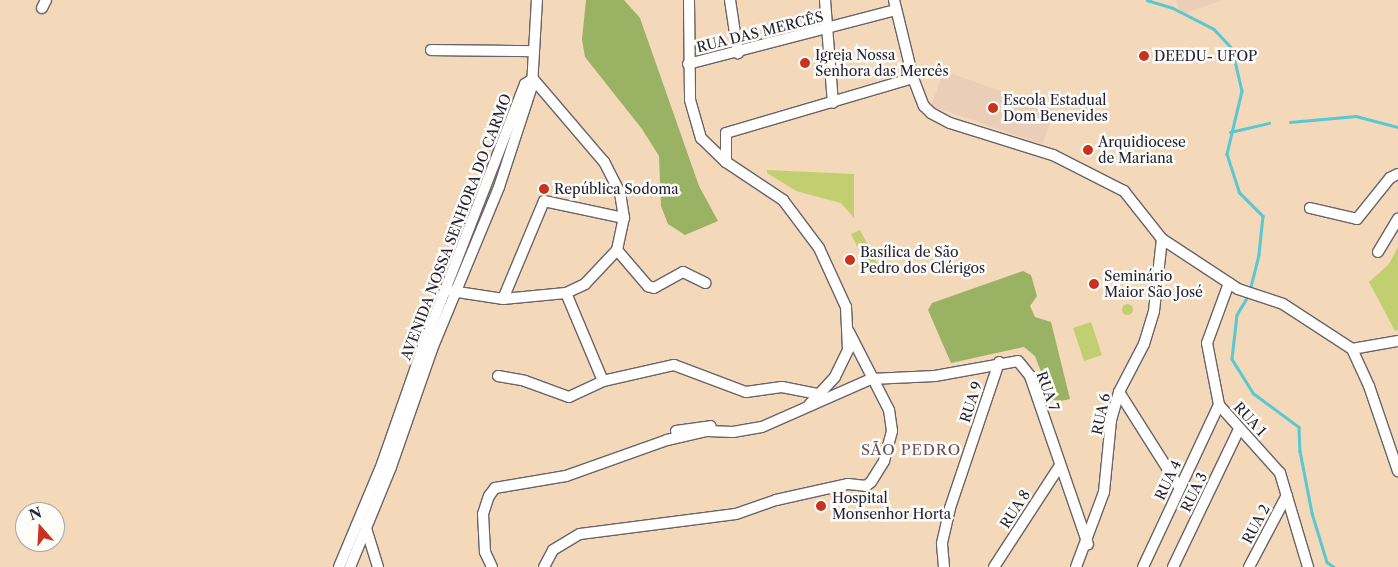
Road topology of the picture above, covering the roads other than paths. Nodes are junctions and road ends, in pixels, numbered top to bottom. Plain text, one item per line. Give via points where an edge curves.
1 (536, 0) edge
2 (689, 0) edge
3 (730, 0) edge
4 (825, 0) edge
5 (895, 5) edge
6 (826, 29) junction
7 (431, 50) dead end
8 (534, 50) junction
9 (738, 53) junction
10 (688, 64) junction
11 (913, 78) junction
12 (532, 79) junction
13 (833, 103) junction
14 (726, 162) junction
15 (1398, 174) edge
16 (488, 183) junction
17 (499, 187) junction
18 (1310, 208) dead end
19 (624, 218) junction
20 (1398, 219) edge
21 (1162, 239) junction
22 (616, 250) junction
23 (1378, 252) dead end
24 (706, 283) dead end
25 (1229, 284) junction
26 (451, 291) junction
27 (566, 293) junction
28 (503, 299) junction
29 (849, 332) junction
30 (1397, 344) edge
31 (1352, 349) junction
32 (999, 362) junction
33 (498, 376) dead end
34 (871, 379) junction
35 (603, 381) junction
36 (1119, 392) junction
37 (818, 394) junction
38 (1219, 405) junction
39 (805, 409) junction
40 (1239, 429) junction
41 (733, 432) junction
42 (634, 443) dead end
43 (1059, 467) junction
44 (1398, 472) edge
45 (1179, 487) junction
46 (1287, 495) junction
47 (362, 523) junction
48 (1088, 544) junction
49 (340, 567) edge
50 (350, 567) edge
51 (378, 567) edge
52 (492, 567) edge
53 (544, 567) edge
54 (944, 567) edge
55 (994, 567) edge
56 (1076, 567) edge
57 (1143, 567) edge
58 (1172, 567) edge
59 (1249, 567) edge
60 (1308, 567) edge

1 - 8 street
2 - 10 street
3 - 9 street
4 - 6 street
5 - 6 street, RUA DAS MERCÊS
5 - 11 street
6 - 9 street, RUA DAS MERCÊS
6 - 13 street
7 - 8 street
8 - 12 street
9 - 10 street, RUA DAS MERCÊS
10 - 14 street via 690,100 701,138
11 - 13 street
11 - 21 street via 924,106 931,113 950,123 1053,155 1124,192
12 - 16 street, AVENIDA NOSSA SENHORA DO CARMO via 525,84
12 - 17 street, AVENIDA NOSSA SENHORA DO CARMO
12 - 19 street via 604,162 620,193
13 - 14 street via 726,133
14 - 29 street via 783,200 819,248 846,307
15 - 18 street via 1390,178 1357,220
16 - 17 street
16 - 26 street, AVENIDA NOSSA SENHORA DO CARMO
17 - 26 street, AVENIDA NOSSA SENHORA DO CARMO
19 - 22 street
19 - 28 street via 544,201
20 - 23 street
21 - 25 street
21 - 36 street, RUA 6 via 1154,311 1144,344
22 - 24 street via 648,286 654,288 683,272
22 - 27 street via 607,264 585,284
25 - 31 street via 1283,304
25 - 38 street, RUA 1 via 1207,343
26 - 28 street
26 - 47 street, AVENIDA NOSSA SENHORA DO CARMO
27 - 28 street
27 - 35 street
29 - 34 street
29 - 37 street via 842,363 835,377
30 - 31 street
31 - 44 street via 1369,386
32 - 34 street, RUA 7 via 935,376
32 - 43 street, RUA 7 via 1018,361 1030,376
32 - 54 street, RUA 9 via 950,508 942,543
33 - 35 street via 525,381 569,397
34 - 39 street
34 - 53 street via 889,410 892,431 884,461 866,486 848,484 824,489 736,514 580,534 553,550
35 - 37 street via 674,365 746,392 782,387
36 - 45 street
36 - 48 street, RUA 6 via 1111,420 1104,492
37 - 39 street
38 - 40 street, RUA 1
38 - 45 street, RUA 4
39 - 41 street via 762,427
40 - 46 street, RUA 1 via 1280,473
40 - 58 street, RUA 3
41 - 42 street via 724,425 695,426
41 - 52 street via 707,432 667,440 566,476 495,488 483,514 485,552
43 - 48 street, RUA 7
43 - 55 street, RUA 8
45 - 57 street, RUA 4
46 - 59 street, RUA 2
46 - 60 street, RUA 1
47 - 49 street, AVENIDA NOSSA SENHORA DO CARMO
47 - 50 street, AVENIDA NOSSA SENHORA DO CARMO
47 - 51 street
48 - 56 street, RUA 6

